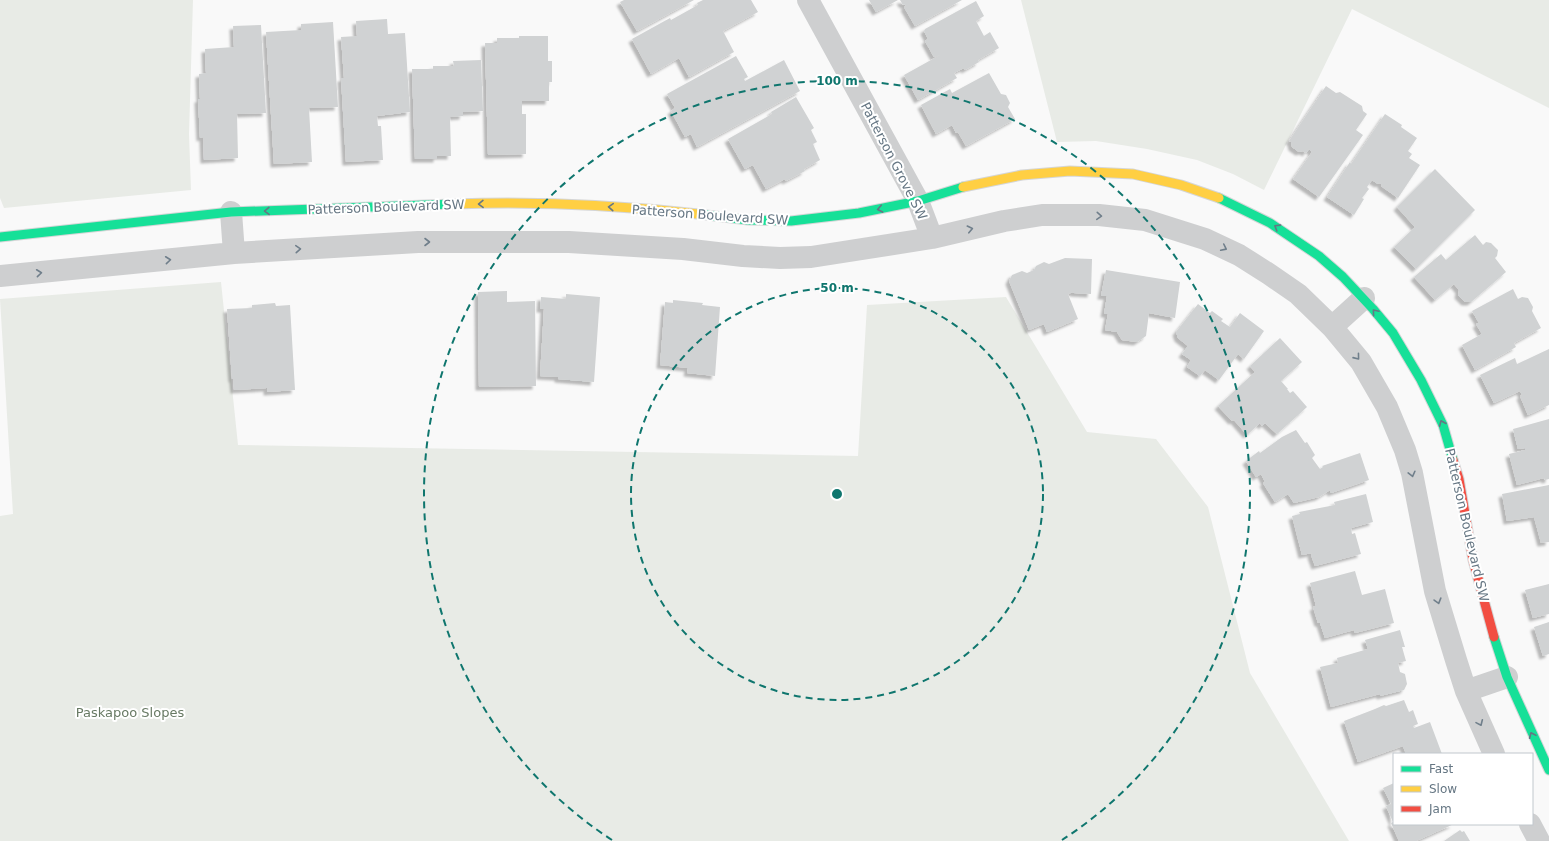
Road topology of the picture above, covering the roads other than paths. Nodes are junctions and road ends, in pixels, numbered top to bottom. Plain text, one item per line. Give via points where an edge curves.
1 (808, 0) edge
2 (918, 201) junction
3 (231, 212) junction
4 (0, 237) edge
5 (932, 238) junction
6 (234, 253) junction
7 (0, 276) edge
8 (1364, 298) junction
9 (1332, 327) junction
10 (1507, 677) junction
11 (1466, 691) junction
12 (1494, 753) edge
13 (1549, 770) edge
14 (1531, 825) edge
15 (1539, 841) edge

1 - 2 street, Patterson Grove SW
2 -> 3 street, Patterson Boulevard SW via 859,213 791,221 748,220 669,211 557,204 485,203
2 - 5 street, Patterson Grove SW
8 -> 2 street, Patterson Boulevard SW via 1319,256 1270,223 1212,196 1133,174 1070,171 1022,175 972,184
3 - 4 street, Patterson Boulevard SW
3 - 6 street
6 -> 5 street via 418,242 569,242 780,258 836,254
5 -> 9 street via 1004,221 1042,216 1099,215 1145,220 1205,239 1239,255 1298,294
7 -> 6 street
8 - 9 street
10 -> 8 street, Patterson Boulevard SW via 1473,560 1459,479 1443,425 1408,357 1393,333
9 -> 11 street via 1371,378 1387,407 1405,450 1435,591
10 - 11 street
13 -> 10 street, Patterson Boulevard SW
11 -> 12 street
14 - 15 street

